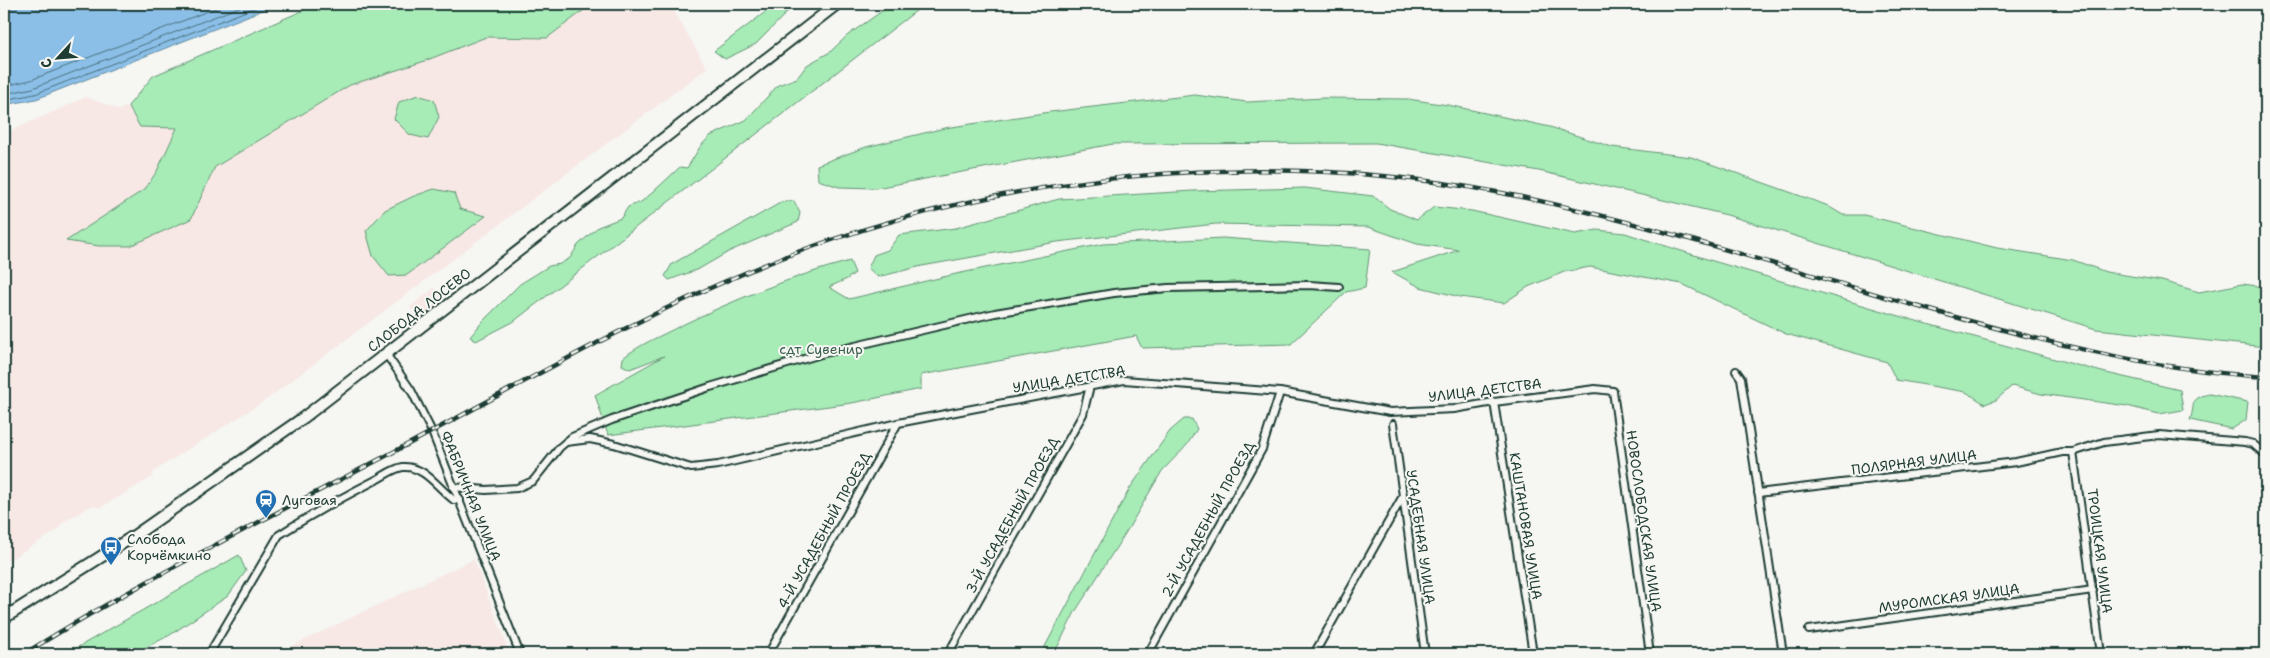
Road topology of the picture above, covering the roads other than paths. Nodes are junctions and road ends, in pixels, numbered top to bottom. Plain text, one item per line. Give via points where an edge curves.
1 (837, 4) edge
2 (1339, 287) dead end
3 (386, 354) junction
4 (1736, 371) dead end
5 (1090, 386) junction
6 (1280, 392) junction
7 (1613, 392) joint
8 (1494, 402) junction
9 (898, 423) junction
10 (1393, 424) dead end
11 (566, 442) junction
12 (2073, 452) junction
13 (2266, 455) edge
14 (453, 487) junction
15 (1758, 493) junction
16 (1403, 496) junction
17 (460, 500) junction
18 (2093, 590) junction
19 (4, 618) edge
20 (1809, 630) dead end
21 (771, 649) dead end
22 (209, 654) edge
23 (520, 654) edge
24 (948, 654) edge
25 (1148, 654) edge
26 (1314, 654) edge
27 (1424, 654) edge
28 (1533, 654) edge
29 (1650, 654) edge
30 (1782, 654) edge
31 (2101, 654) edge

1 - 3 main road, СЛОБОДА ЛОСЕВО
2 - 11 street via 1168,288 1114,293 995,313 830,352 710,387 584,431
3 - 14 street, ФАБРИЧНАЯ УЛИЦА via 411,390
3 - 19 main road, СЛОБОДА ЛОСЕВО via 280,435 134,536
4 - 15 street via 1741,378
5 - 6 street, УЛИЦА ДЕТСТВА via 1124,380
5 - 9 street, УЛИЦА ДЕТСТВА
5 - 24 street, 3-Й УСАДЕБНЫЙ ПРОЕЗД via 1083,414
6 - 8 street, УЛИЦА ДЕТСТВА via 1390,412 1454,409
6 - 25 street, 2-Й УСАДЕБНЫЙ ПРОЕЗД via 1262,449
7 - 8 street, УЛИЦА ДЕТСТВА via 1595,389
7 - 29 street, НОВОСЛОБОДСКАЯ УЛИЦА
8 - 28 street, КАШТАНОВАЯ УЛИЦА
9 - 11 street, УЛИЦА ДЕТСТВА via 718,465 690,468 614,444 590,439
9 - 21 street, 4-Й УСАДЕБНЫЙ ПРОЕЗД
10 - 16 street, УСАДЕБНАЯ УЛИЦА
11 - 14 street via 533,481 518,488
12 - 13 street, ПОЛЯРНАЯ УЛИЦА via 2104,442 2159,435 2246,442 2254,444
12 - 15 street, ПОЛЯРНАЯ УЛИЦА via 2016,462
12 - 18 street, ТРОИЦКАЯ УЛИЦА
14 - 17 street, ФАБРИЧНАЯ УЛИЦА
15 - 30 street
16 - 26 street
16 - 27 street, УСАДЕБНАЯ УЛИЦА
17 - 22 street via 454,500 418,470 404,467 296,524 279,535
17 - 23 street, ФАБРИЧНАЯ УЛИЦА
18 - 20 street, МУРОМСКАЯ УЛИЦА
18 - 31 street, ТРОИЦКАЯ УЛИЦА

